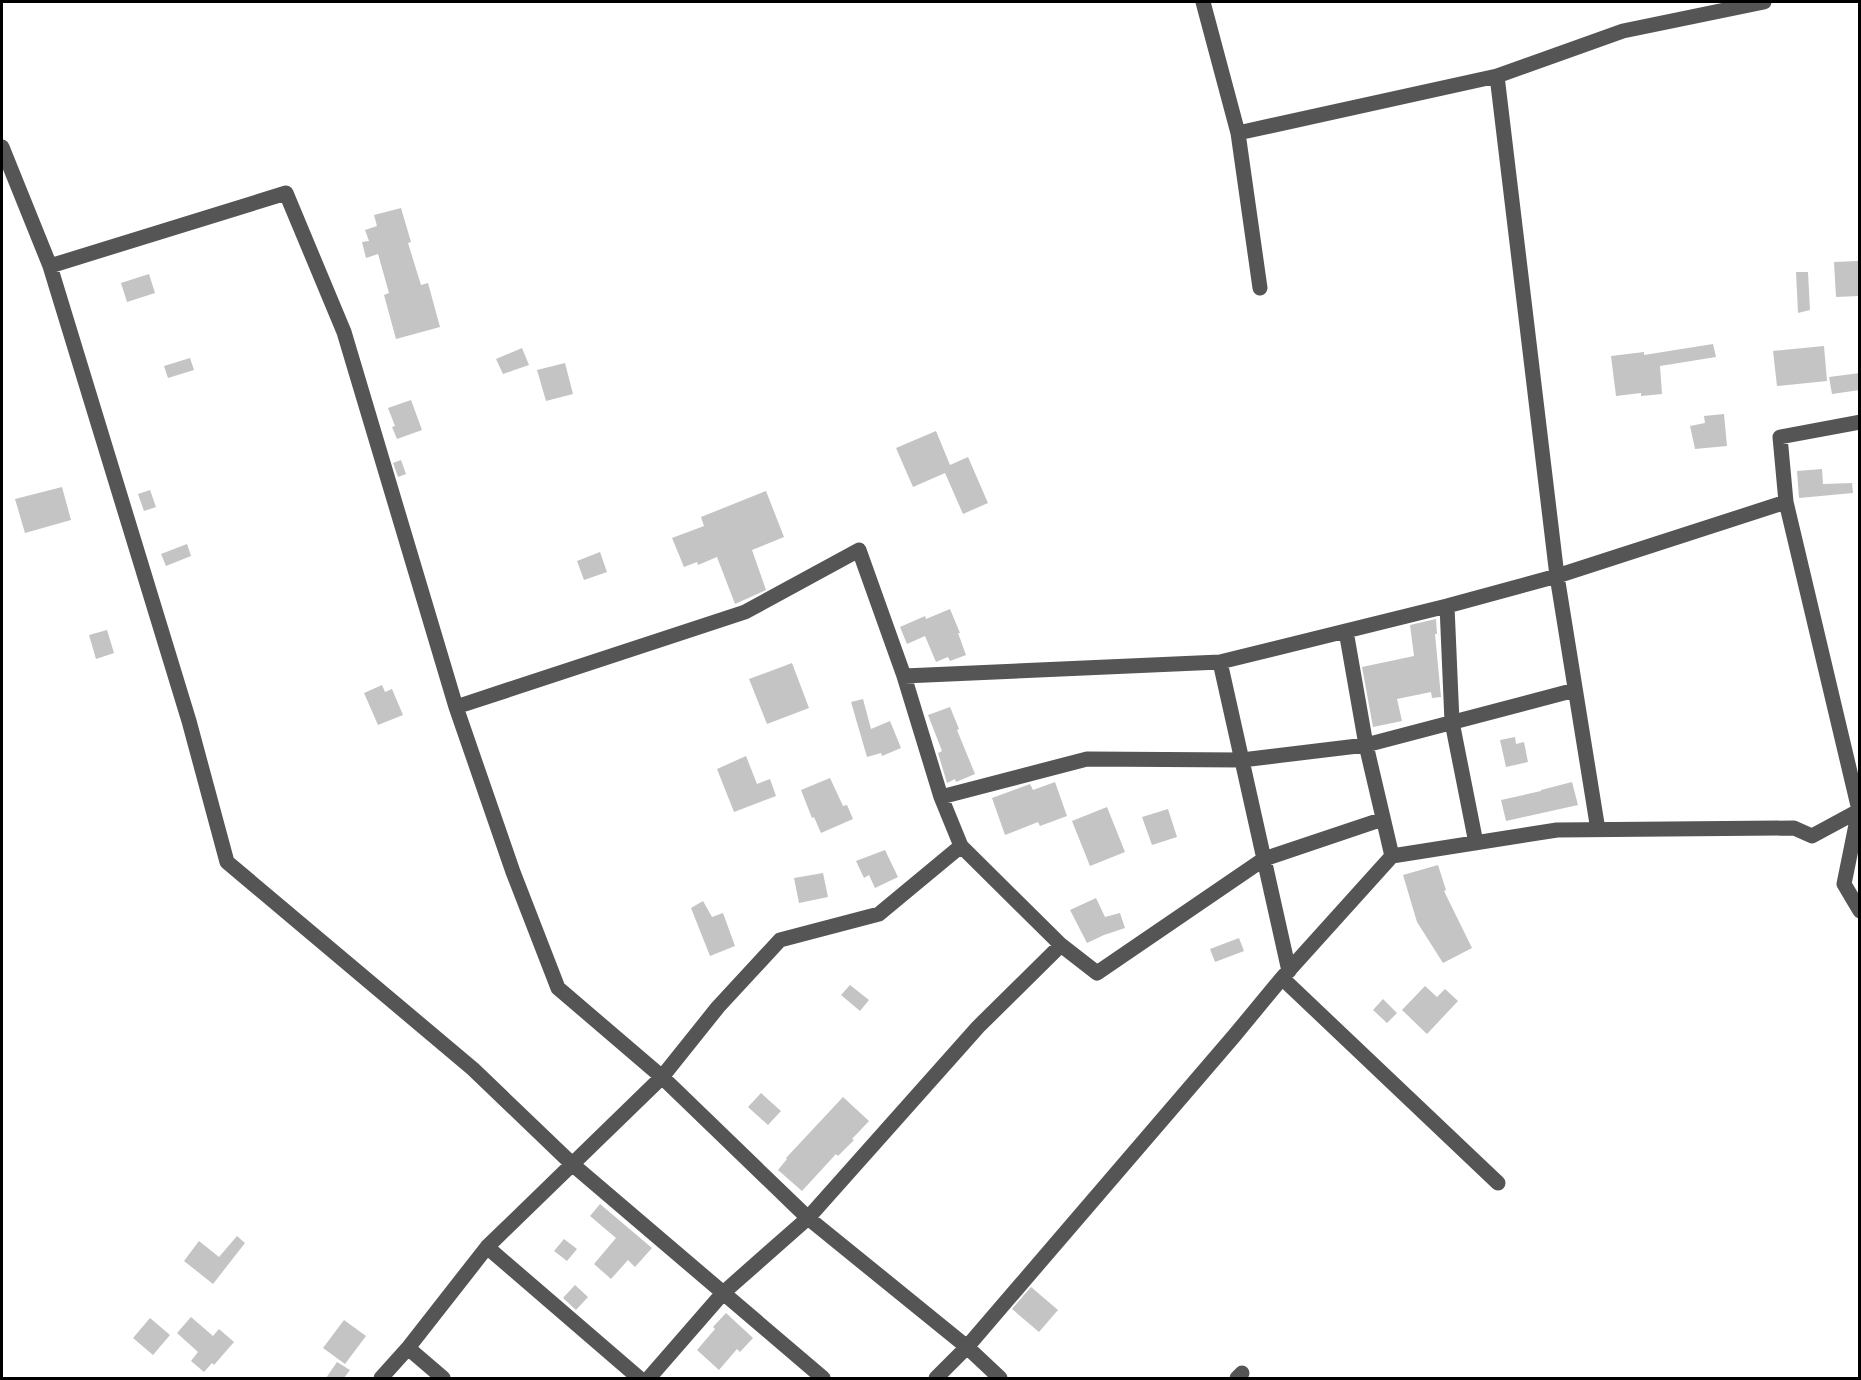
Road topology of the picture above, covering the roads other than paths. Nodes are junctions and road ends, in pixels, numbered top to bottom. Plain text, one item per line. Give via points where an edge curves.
1 (1203, 2) edge
2 (1764, 2) edge
3 (1497, 76) junction
4 (1238, 133) junction
5 (2, 147) edge
6 (50, 266) junction
7 (1260, 288) dead end
8 (1860, 422) edge
9 (1785, 502) junction
10 (1557, 576) junction
11 (1447, 606) junction
12 (1346, 631) junction
13 (1220, 662) junction
14 (904, 676) junction
15 (1575, 690) junction
16 (456, 707) junction
17 (1452, 722) junction
18 (1366, 745) junction
19 (1242, 760) junction
20 (941, 797) junction
21 (1859, 810) edge
22 (1383, 819) junction
23 (1598, 830) junction
24 (1476, 843) junction
25 (961, 846) junction
26 (1392, 856) junction
27 (1264, 860) junction
28 (1860, 911) edge
29 (1061, 945) junction
30 (1285, 974) junction
31 (662, 1077) junction
32 (572, 1164) junction
33 (1498, 1183) dead end
34 (808, 1218) junction
35 (487, 1247) junction
36 (723, 1293) junction
37 (967, 1347) junction
38 (408, 1348) junction
39 (381, 1378) edge
40 (443, 1378) edge
41 (639, 1378) edge
42 (649, 1378) edge
43 (823, 1378) edge
44 (936, 1378) edge
45 (1000, 1378) edge

1 - 4 street
2 - 3 street via 1623,31
3 - 4 street
3 - 10 street
4 - 7 street
5 - 6 street
6 - 16 street via 286,193 344,332
6 - 32 street via 189,721 227,862 473,1069
8 - 9 street via 1780,437
9 - 10 street
9 - 21 street
10 - 11 street
10 - 15 street
11 - 12 street
11 - 17 street
12 - 13 street
12 - 18 street
13 - 14 street
13 - 19 street
14 - 16 street via 859,550 745,612
14 - 20 street
15 - 17 street
15 - 23 street
16 - 31 street via 558,988
17 - 18 street
17 - 24 street
18 - 19 street
18 - 22 street
19 - 20 street via 1087,759
19 - 27 street
20 - 25 street
21 - 23 street via 1812,836 1794,828
21 - 28 street via 1844,884
22 - 26 street
22 - 27 street
23 - 24 street via 1557,830
24 - 26 street
25 - 29 street
25 - 31 street via 879,914 780,940 718,1007
26 - 30 street
27 - 29 street via 1097,973
27 - 30 street
29 - 34 street via 978,1027
30 - 33 street
30 - 37 street
31 - 32 street
31 - 34 street
32 - 35 street
32 - 36 street
34 - 36 street
34 - 37 street
35 - 38 street
35 - 41 street
36 - 42 street
36 - 43 street
37 - 44 street
37 - 45 street
38 - 39 street
38 - 40 street

